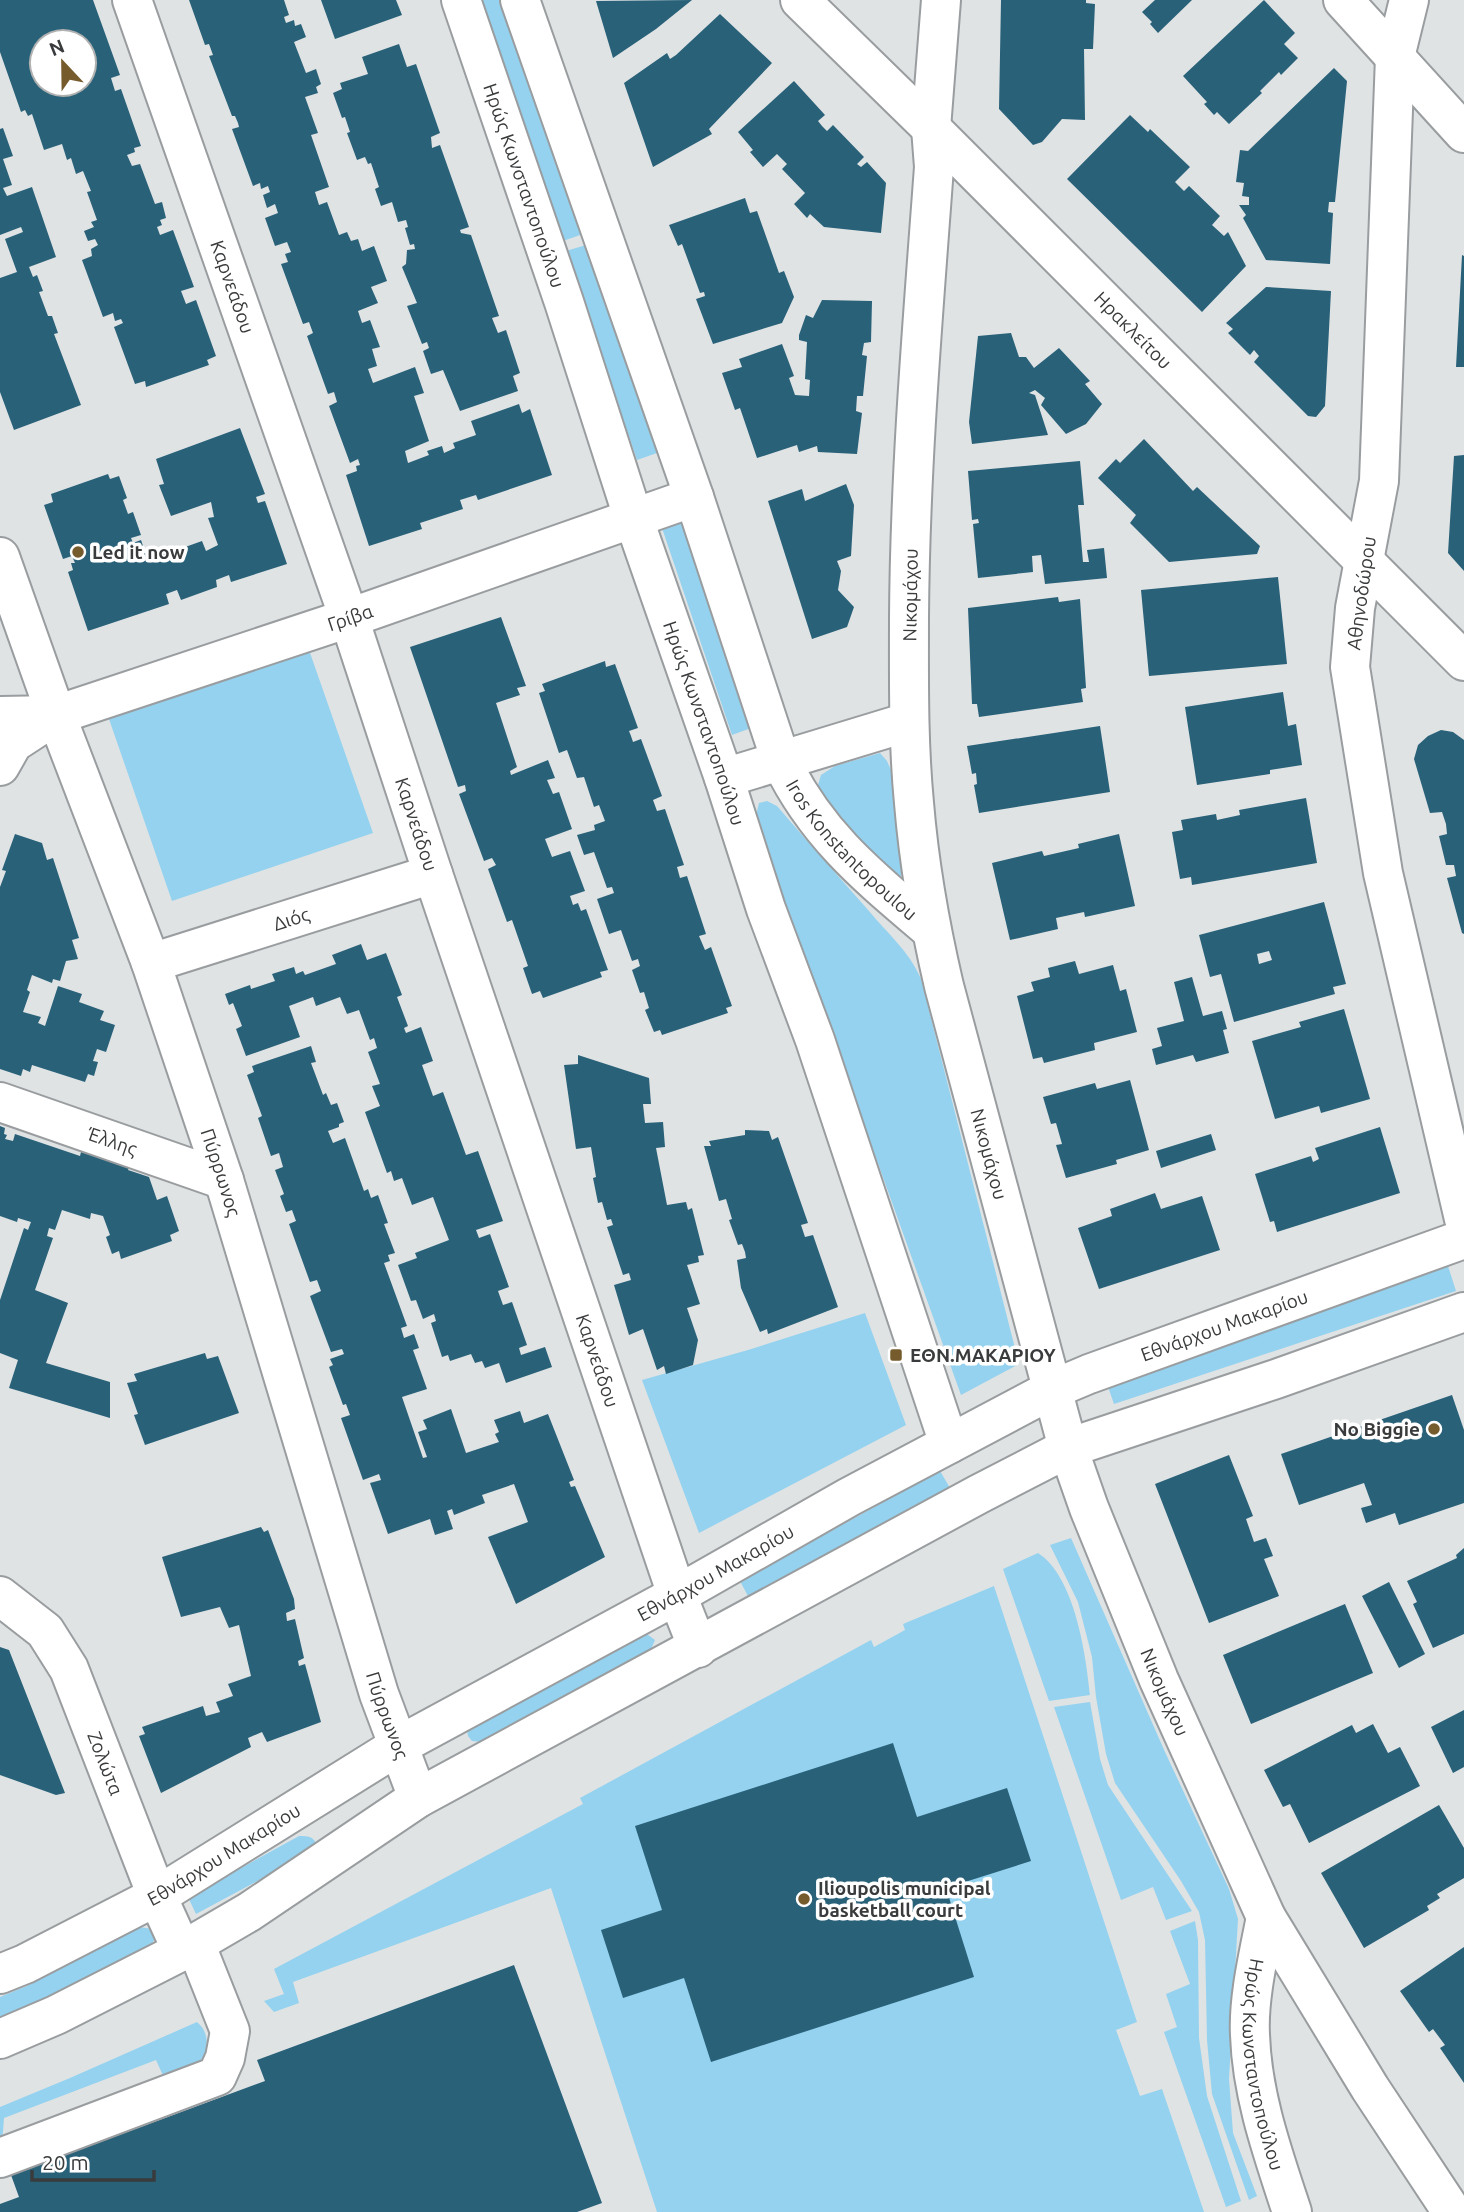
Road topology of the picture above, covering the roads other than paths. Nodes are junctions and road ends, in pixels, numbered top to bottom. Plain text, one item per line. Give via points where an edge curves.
1 (132, 0) edge
2 (461, 0) edge
3 (520, 0) edge
4 (800, 0) edge
5 (942, 0) edge
6 (1343, 0) edge
7 (1409, 0) edge
8 (1395, 57) junction
9 (931, 128) junction
10 (1464, 133) edge
11 (694, 497) junction
12 (633, 517) junction
13 (0, 556) edge
14 (1364, 562) junction
15 (349, 618) junction
16 (1464, 661) edge
17 (56, 715) junction
18 (0, 716) edge
19 (908, 722) junction
20 (780, 761) junction
21 (0, 766) edge
22 (724, 778) junction
23 (433, 874) junction
24 (931, 930) junction
25 (151, 963) junction
26 (0, 1102) edge
27 (224, 1180) junction
28 (1464, 1219) edge
29 (1464, 1239) edge
30 (1464, 1312) edge
31 (1051, 1391) junction
32 (949, 1444) junction
33 (1068, 1448) junction
34 (677, 1595) junction
35 (0, 1596) edge
36 (698, 1648) junction
37 (398, 1746) junction
38 (418, 1798) junction
39 (157, 1896) junction
40 (1266, 1917) junction
41 (188, 1947) junction
42 (0, 1974) edge
43 (0, 2039) edge
44 (0, 2158) edge
45 (1292, 2212) edge
46 (1452, 2212) edge

1 - 15 street, Καρνεάδου
2 - 12 street, Ηρώς Κωνσταντοπούλου
3 - 11 street
4 - 9 street, Ηρακλείτου
5 - 9 street, Νικομάχου
6 - 8 street
7 - 8 street, Αθηνοδώρου
8 - 10 street
8 - 14 street, Αθηνοδώρου via 1379,481
9 - 14 street, Ηρακλείτου
9 - 19 street, Νικομάχου via 934,167 910,552
11 - 12 street, Γρίβα
11 - 20 street
12 - 15 street, Γρίβα
12 - 22 street, Ηρώς Κωνσταντοπούλου
13 - 17 street, Πύρρωνος
14 - 16 street, Ηρακλείτου
14 - 28 street, Αθηνοδώρου via 1355,608 1352,681 1382,873
15 - 17 street, Γρίβα
15 - 23 street, Καρνεάδου
17 - 18 street, Γρίβα
17 - 21 street via 13,743
17 - 25 street, Πύρρωνος
19 - 20 street
19 - 24 street, Νικομάχου
20 - 22 street
20 - 24 street, Iros Konstantopoulou via 816,821 847,857
22 - 32 street, Ηρώς Κωνσταντοπούλου
23 - 25 street, Διός
23 - 34 street, Καρνεάδου
24 - 31 street, Νικομάχου
25 - 27 street, Πύρρωνος
26 - 27 street, Έλλης
27 - 37 street, Πύρρωνος
29 - 31 street, Εθνάρχου Μακαρίου
30 - 33 street
31 - 32 street, Εθνάρχου Μακαρίου
31 - 33 street, Νικομάχου
32 - 34 street, Εθνάρχου Μακαρίου
33 - 36 street
33 - 40 street, Νικομάχου via 1159,1681
34 - 36 street, Καρνεάδου
34 - 37 street, Εθνάρχου Μακαρίου
35 - 39 street, Ζολώτα via 46,1631 69,1669
36 - 38 street
37 - 38 street, Πύρρωνος
37 - 39 street, Εθνάρχου Μακαρίου
38 - 41 street via 249,1912
39 - 41 street, Ζολώτα
39 - 42 street, Εθνάρχου Μακαρίου
40 - 45 street, Ηρώς Κωνσταντοπούλου via 1250,2032 1254,2080 1265,2131
40 - 46 street, Νικομάχου
41 - 43 street
41 - 44 street, Ζολώτα via 230,2032 217,2076

